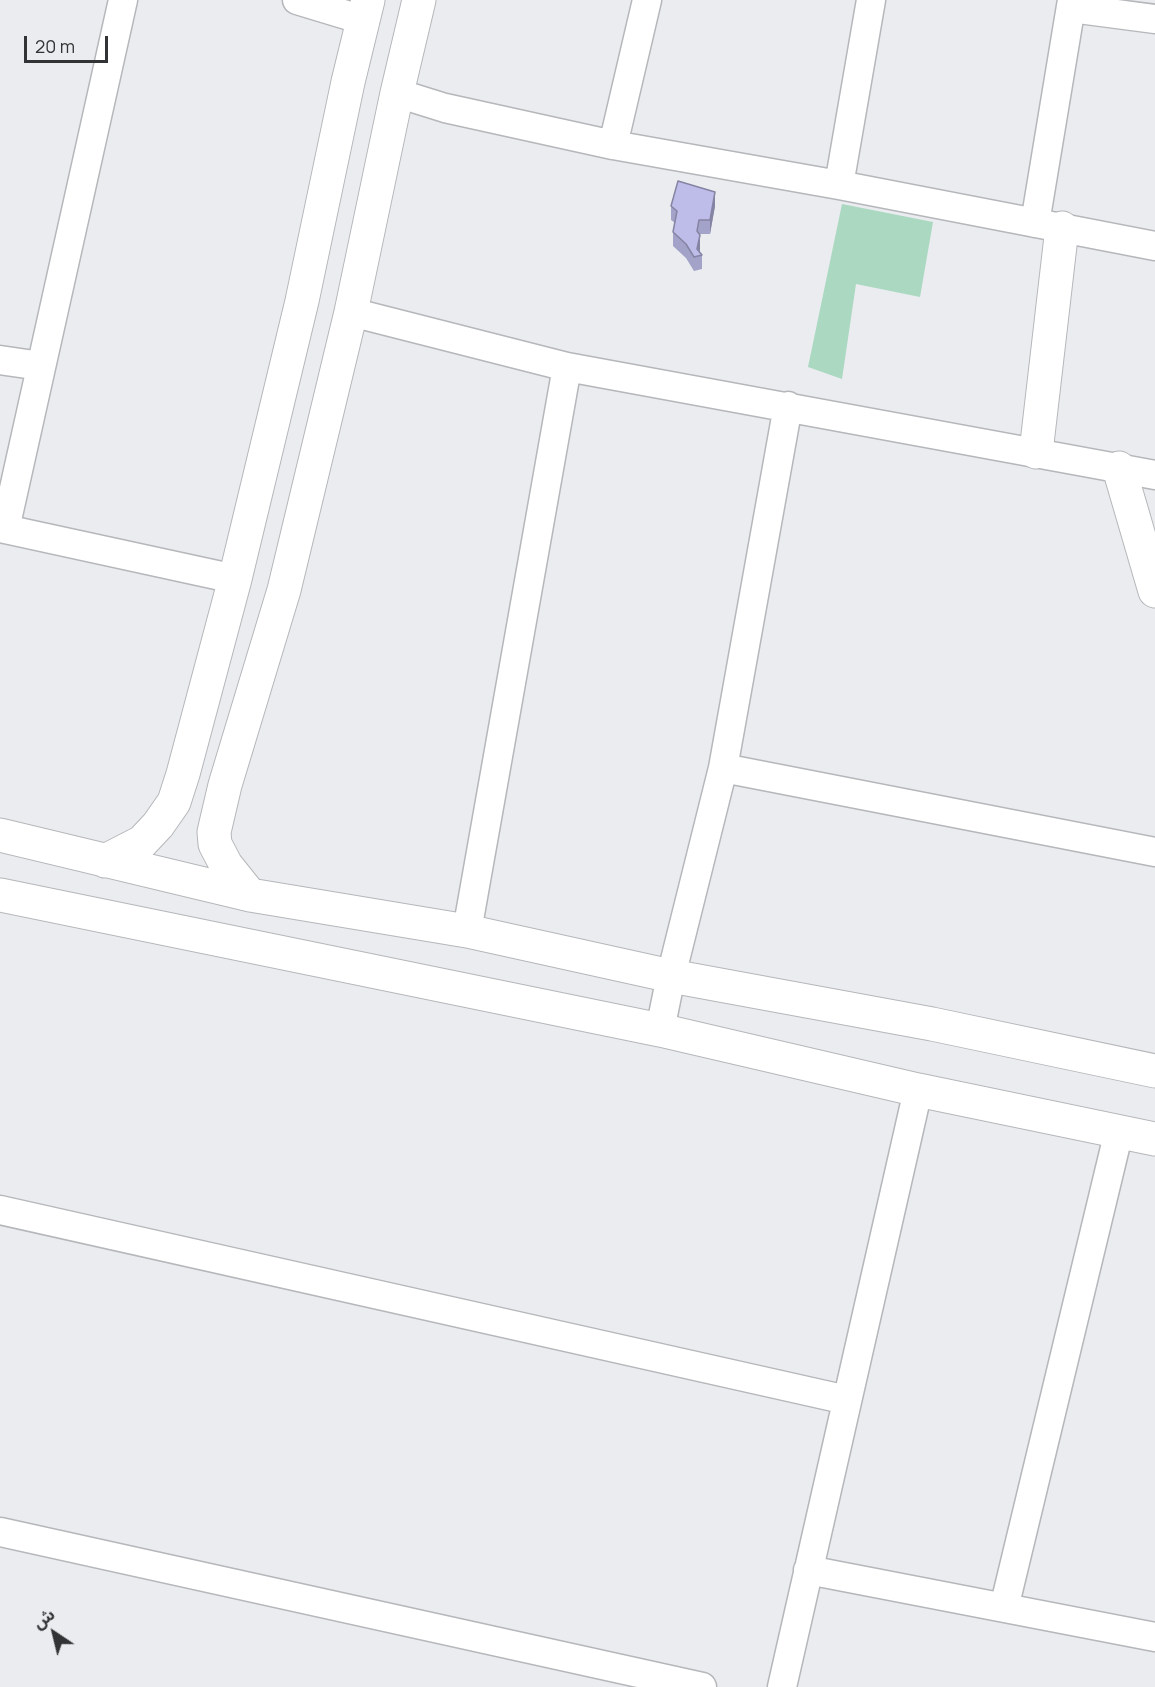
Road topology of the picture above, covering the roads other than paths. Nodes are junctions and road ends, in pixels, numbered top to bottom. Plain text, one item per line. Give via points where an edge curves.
1 (123, 0) edge
2 (297, 0) edge
3 (419, 0) edge
4 (647, 0) edge
5 (872, 0) edge
6 (1072, 4) edge
7 (365, 10) edge
8 (1155, 19) edge
9 (397, 93) junction
10 (613, 145) junction
11 (839, 185) junction
12 (1048, 226) junction
13 (1155, 246) edge
14 (351, 312) junction
15 (0, 360) edge
16 (41, 366) junction
17 (567, 367) junction
18 (788, 406) junction
19 (1036, 452) junction
20 (1119, 468) junction
21 (1155, 475) edge
22 (3, 529) edge
23 (235, 579) junction
24 (1155, 591) edge
25 (723, 768) junction
26 (183, 774) junction
27 (225, 785) junction
28 (0, 835) edge
29 (1155, 852) edge
30 (105, 861) junction
31 (0, 895) edge
32 (250, 895) junction
33 (466, 931) junction
34 (671, 976) junction
35 (660, 1029) junction
36 (1155, 1071) edge
37 (918, 1090) junction
38 (1119, 1131) junction
39 (1155, 1139) edge
40 (0, 1210) edge
41 (847, 1400) junction
42 (0, 1532) edge
43 (808, 1570) junction
44 (1004, 1608) junction
45 (1155, 1637) edge
46 (702, 1687) edge
47 (782, 1687) edge

1 - 16 street
2 - 7 street
3 - 9 main road
4 - 10 street
5 - 11 street
6 - 8 street
6 - 12 street
7 - 23 main road via 302,301
9 - 10 street via 446,108
9 - 14 main road
10 - 11 street
11 - 12 street
12 - 13 street
12 - 19 main road
14 - 17 street
14 - 27 main road via 284,590
15 - 16 street
16 - 22 street
17 - 18 street
17 - 33 street
18 - 19 street
18 - 25 street
19 - 20 street
20 - 21 street
20 - 24 main road
22 - 23 street
23 - 26 main road
25 - 29 street
25 - 34 street
26 - 27 main road via 202,786
26 - 30 main road via 174,802 158,825 142,842
27 - 32 main road via 215,844
28 - 30 main road
30 - 32 main road
31 - 35 main road
32 - 33 main road
33 - 34 main road
34 - 35 street
34 - 36 main road via 932,1024
35 - 37 main road
37 - 38 main road
37 - 41 street
38 - 39 main road
38 - 44 street
40 - 41 street
41 - 43 street
42 - 46 street
43 - 44 street
43 - 47 street
44 - 45 street

